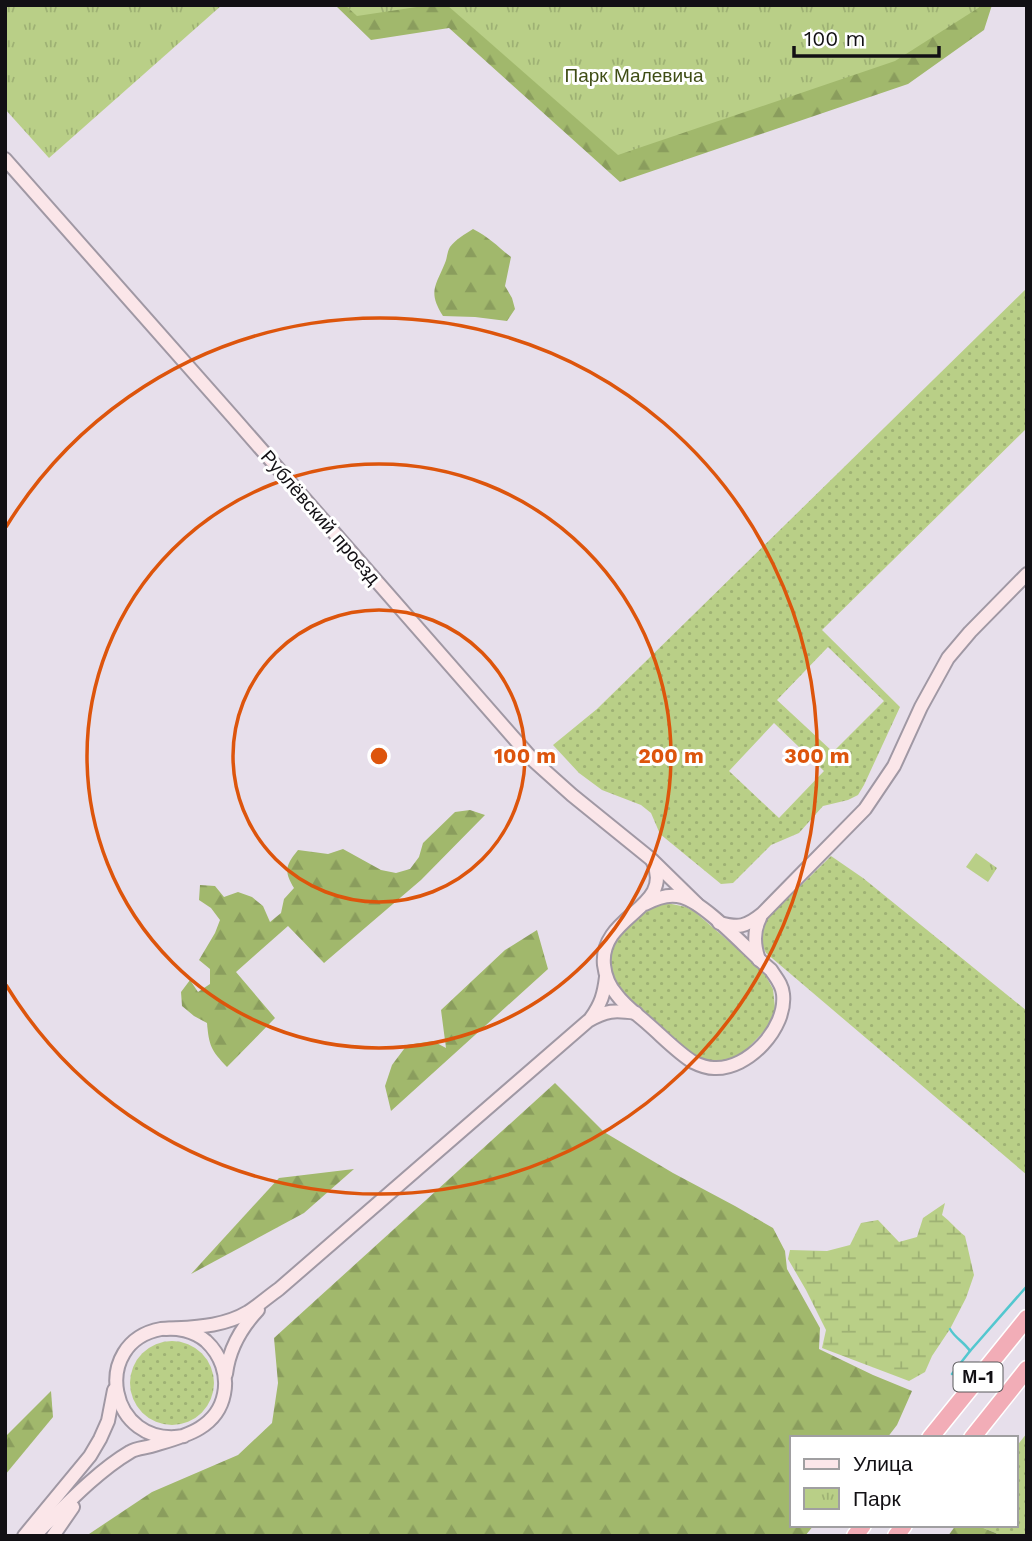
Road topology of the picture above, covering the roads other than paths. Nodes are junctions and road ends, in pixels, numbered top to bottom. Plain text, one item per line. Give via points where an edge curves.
1 (5, 159) edge
2 (1027, 574) edge
3 (651, 859) junction
4 (645, 904) junction
5 (697, 904) junction
6 (762, 914) junction
7 (719, 923) junction
8 (759, 960) junction
9 (606, 975) junction
10 (636, 1013) junction
11 (589, 1021) junction
12 (279, 1289) junction
13 (1027, 1318) edge
14 (166, 1329) junction
15 (1027, 1369) edge
16 (116, 1383) junction
17 (225, 1392) junction
18 (184, 1436) junction
19 (932, 1436) edge
20 (974, 1436) edge
21 (90, 1484) junction
22 (24, 1536) edge
23 (34, 1536) edge
24 (53, 1536) edge

1 - 3 street, Рублёвский проезд via 534,761
2 - 6 street via 948,658 894,766 865,809
3 - 4 street via 657,881
3 - 5 street, Рублёвский проезд
4 - 5 street via 669,896
4 - 9 street via 612,934 605,948
5 - 7 street
6 - 7 street via 743,926
6 - 8 street via 755,937
7 - 8 street
8 - 10 street via 779,981 783,993 780,1021 746,1060 730,1067 712,1069 696,1064
9 - 10 street via 616,994
9 - 11 street via 600,1006
10 - 11 street via 615,1010
11 - 12 street
12 - 14 street via 231,1320
12 - 17 street via 241,1330 228,1363
13 - 19 highway, М-1
14 - 16 street via 133,1343 122,1357
14 - 17 street via 192,1333 208,1343 222,1365
15 - 20 highway, М-1
16 - 18 street via 122,1409 133,1423 157,1436
16 - 22 street via 108,1421 90,1456
17 - 18 street via 214,1417
18 - 21 street via 133,1450
21 - 23 street
21 - 24 street

